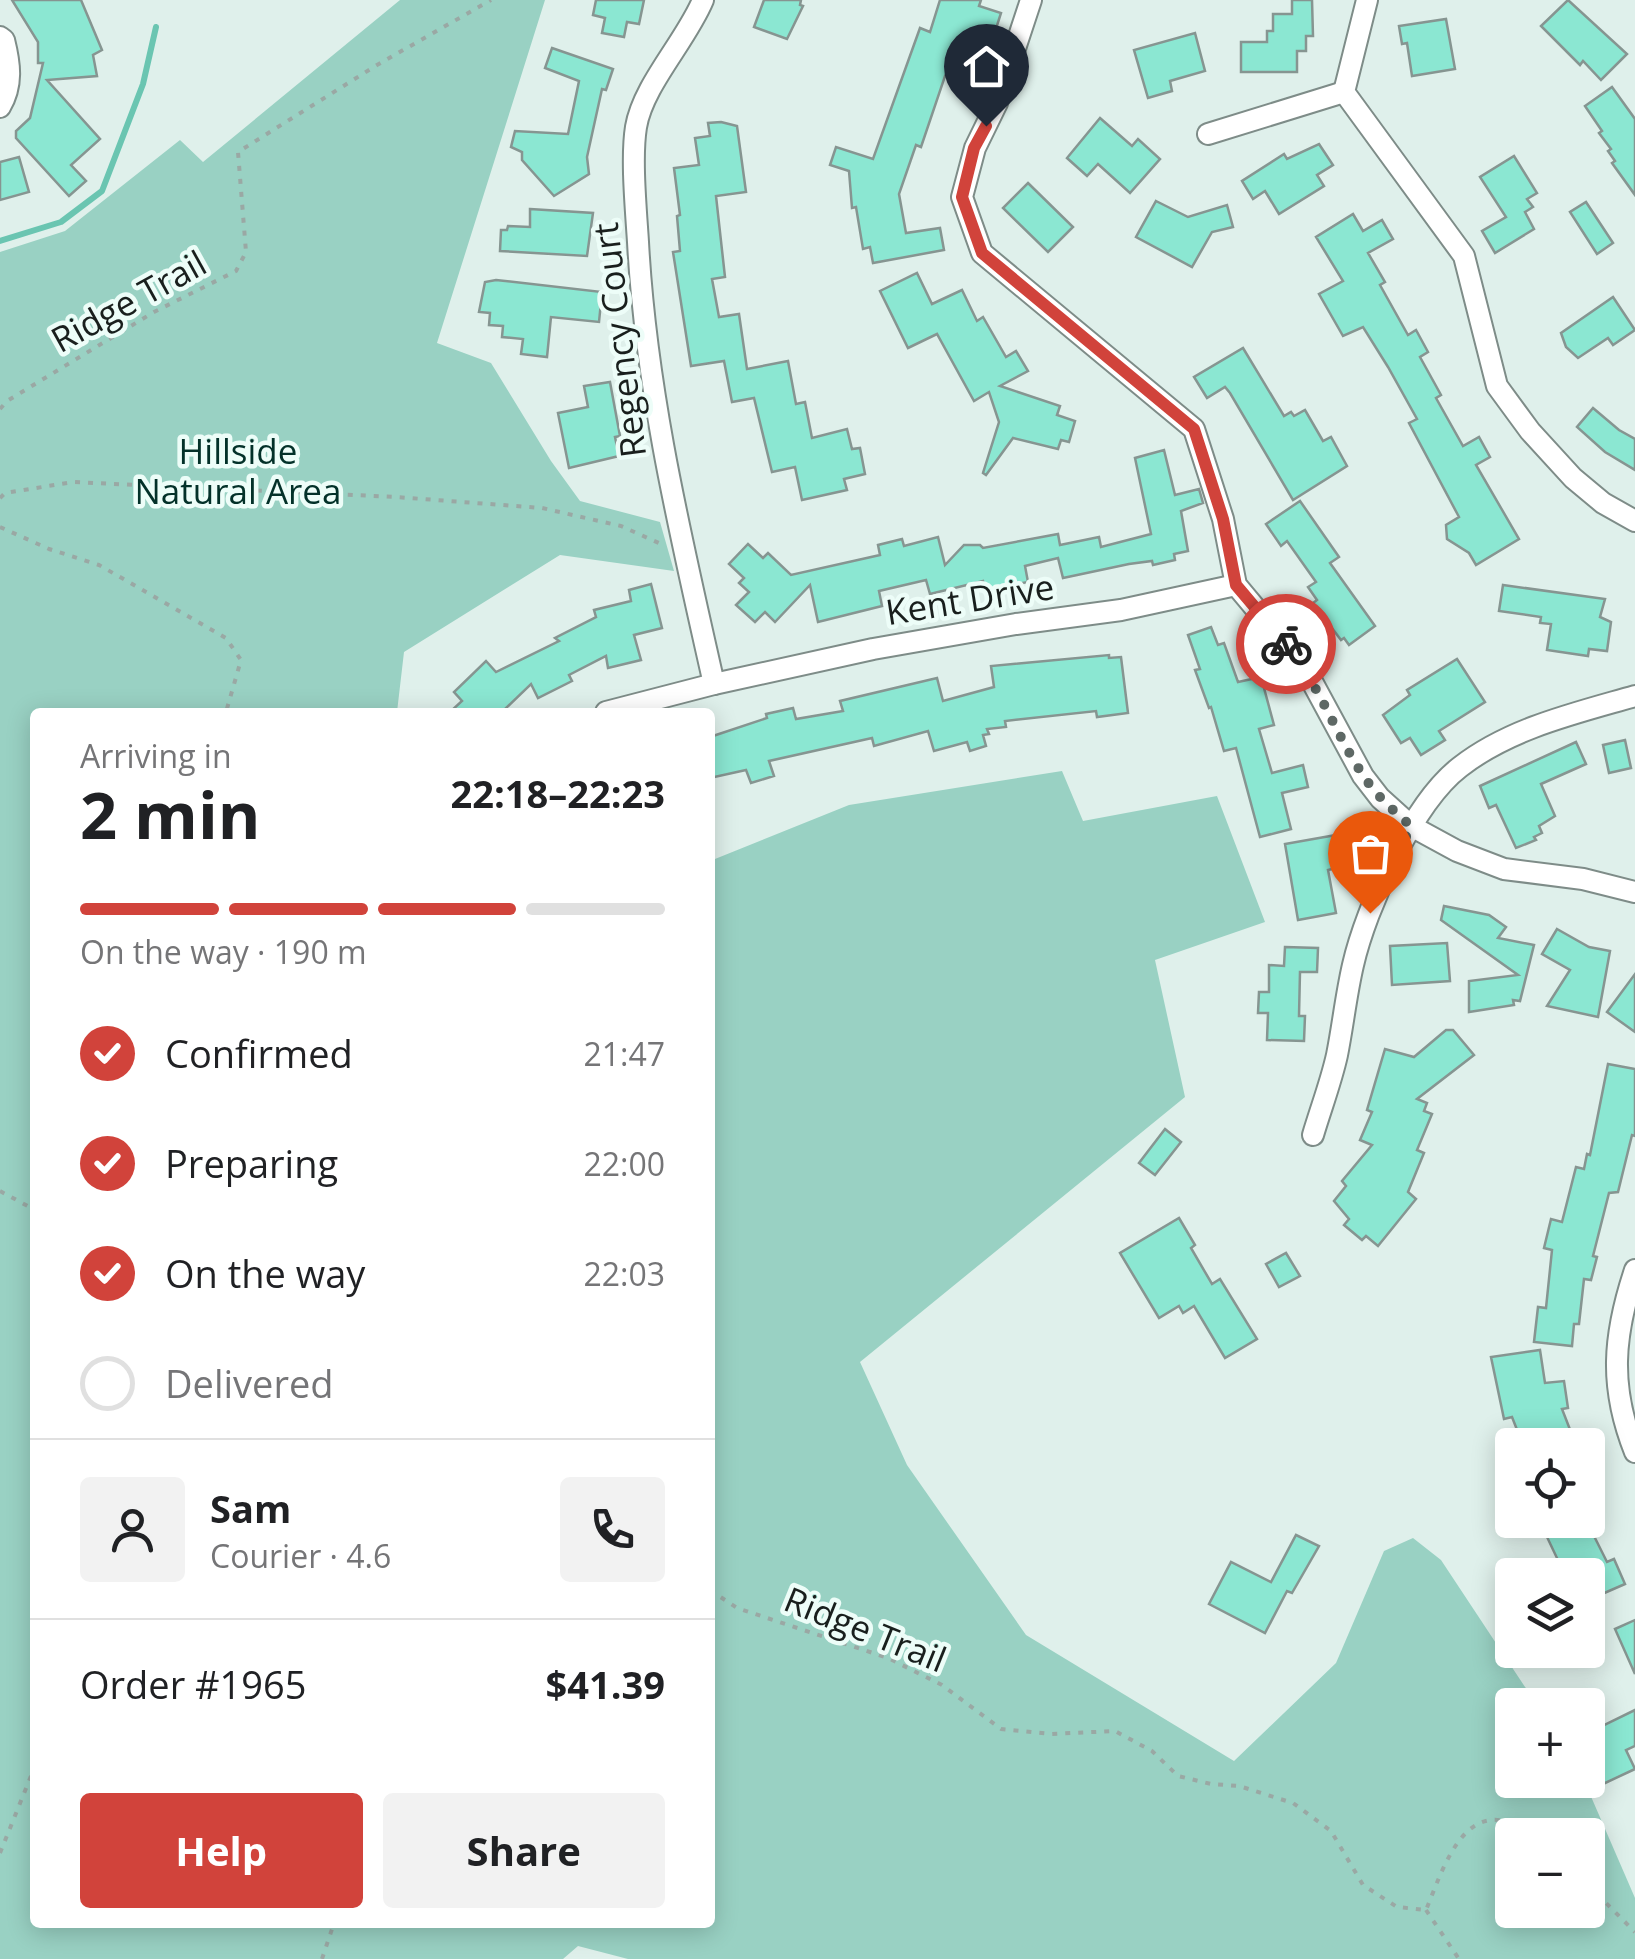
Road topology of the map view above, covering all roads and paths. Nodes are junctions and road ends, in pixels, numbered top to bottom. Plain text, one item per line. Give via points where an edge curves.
1 (491, 0) edge
2 (703, 0) edge
3 (1031, 0) edge
4 (1367, 0) edge
5 (0, 36) edge
6 (1344, 92) junction
7 (0, 106) edge
8 (1208, 134) dead end
9 (0, 409) edge
10 (0, 498) edge
11 (1635, 521) edge
12 (0, 527) edge
13 (685, 554) junction
14 (1236, 585) junction
15 (714, 684) junction
16 (1635, 696) edge
17 (227, 708) edge
18 (621, 708) edge
19 (1411, 826) junction
20 (1635, 892) edge
21 (1313, 1135) dead end
22 (0, 1191) edge
23 (30, 1207) edge
24 (1635, 1270) edge
25 (1635, 1452) edge
26 (715, 1593) edge
27 (30, 1778) edge
28 (1495, 1819) edge
29 (0, 1853) edge
30 (1605, 1902) edge
31 (1426, 1910) junction
32 (333, 1928) edge
33 (1635, 1932) edge
34 (322, 1959) edge
35 (1459, 1959) edge

1 - 9 path, Ridge Trail via 238,152 246,252 236,271 154,312
2 - 13 street, Regency Court via 636,126 641,297 652,393
3 - 14 street via 962,197 982,253 1194,429
4 - 6 street
5 - 7 street via 10,76
6 - 8 street
6 - 11 street via 1464,256 1497,386 1573,478
10 - 13 path via 74,482 542,508 620,526
12 - 17 path via 100,566 226,638 241,660
13 - 15 street, Regency Court
14 - 15 street, Kent Drive
14 - 19 street via 1303,664 1363,776
15 - 18 street, Kent Drive
16 - 19 street via 1493,746 1458,768
19 - 20 street via 1504,869
19 - 21 street via 1353,962
22 - 23 path
24 - 25 street via 1615,1356 1620,1406
26 - 31 path, Ridge Trail via 737,1608 888,1658 942,1685 1001,1730 1115,1731 1152,1751 1178,1776 1294,1803 1332,1831 1363,1886 1397,1907
27 - 29 path
28 - 31 path via 1468,1827
30 - 33 path
31 - 35 path
32 - 34 path

